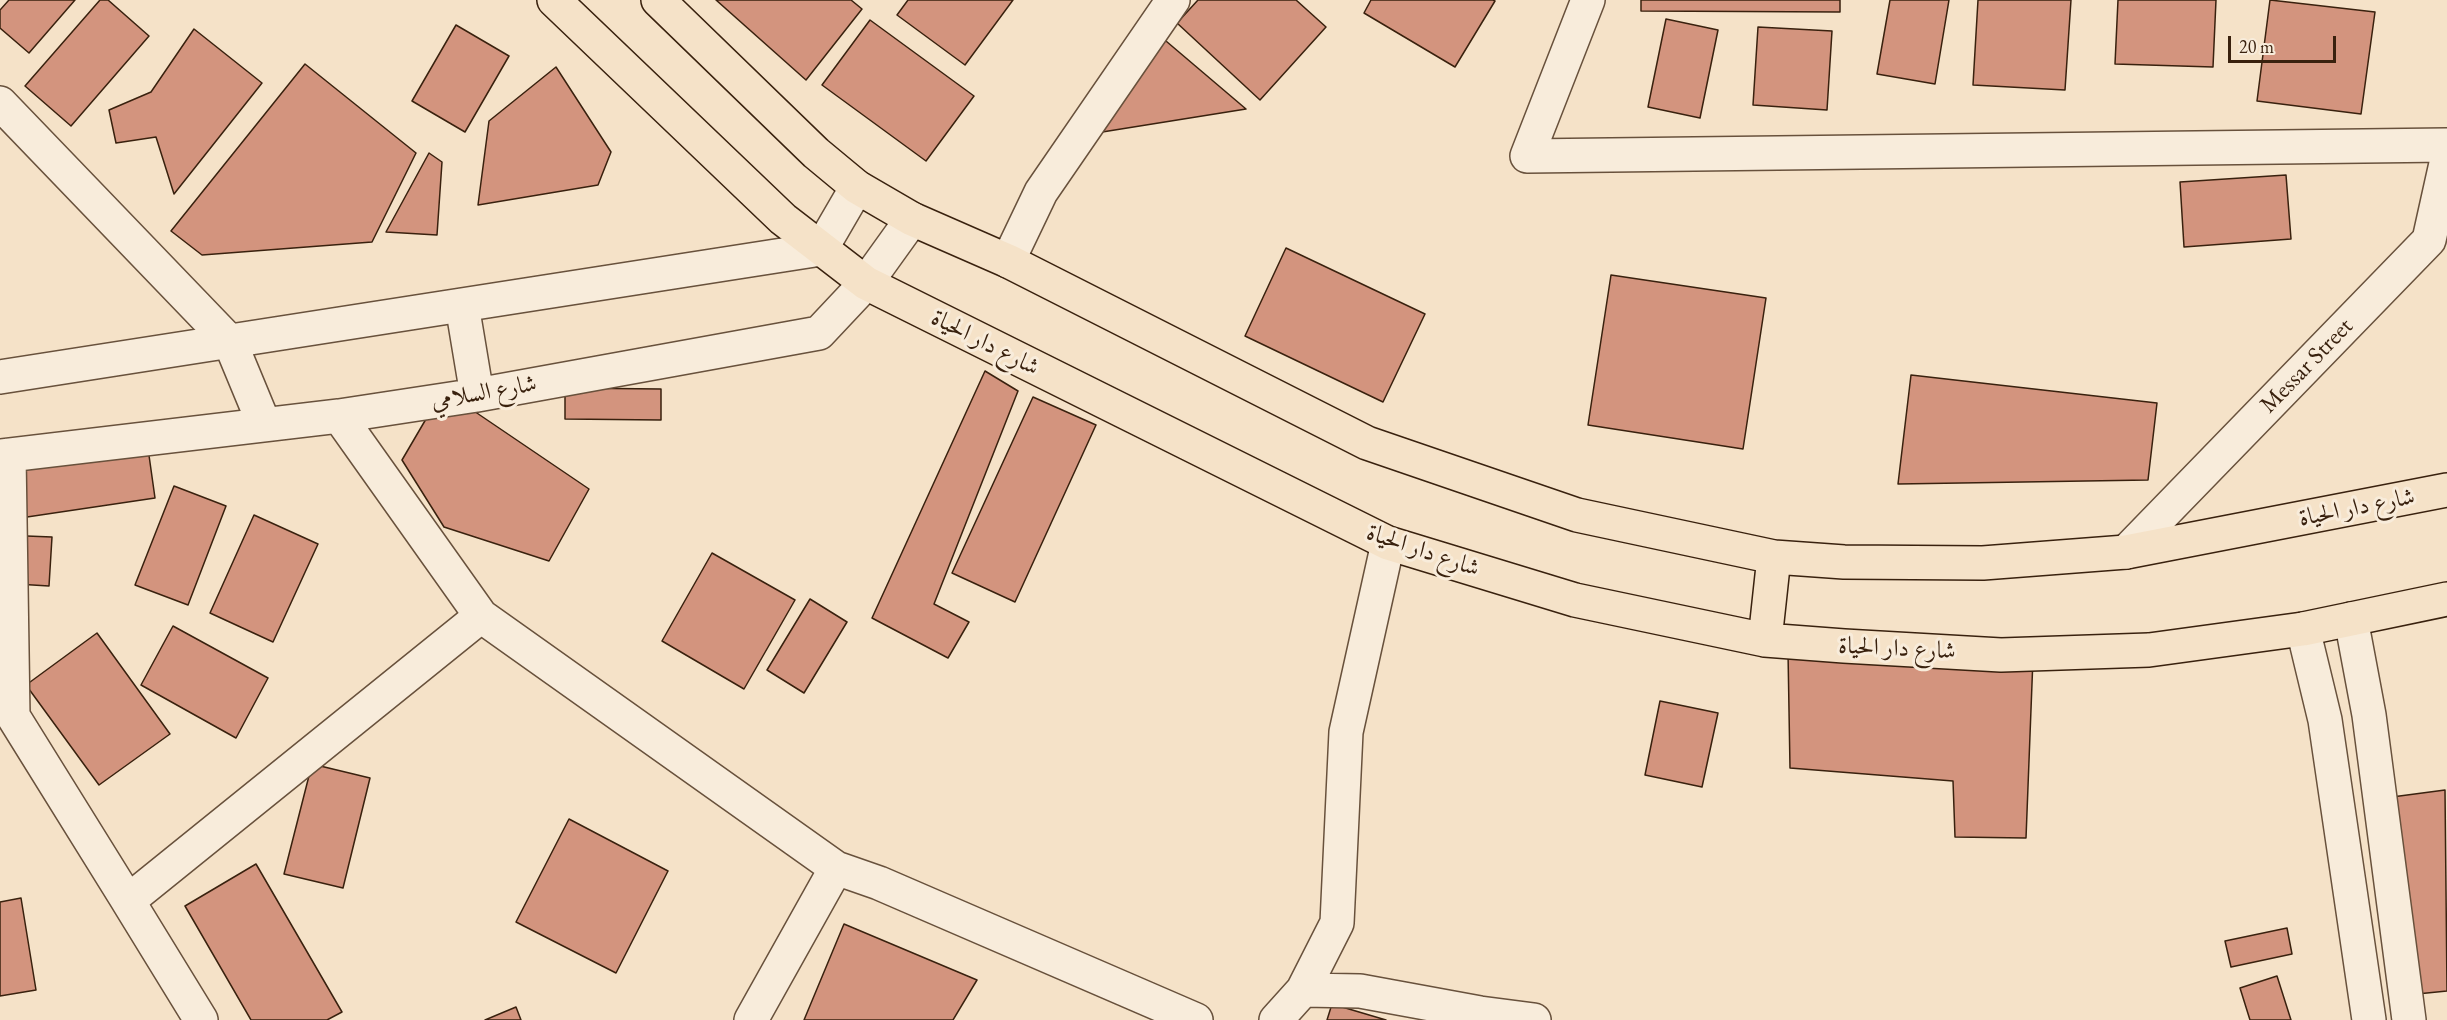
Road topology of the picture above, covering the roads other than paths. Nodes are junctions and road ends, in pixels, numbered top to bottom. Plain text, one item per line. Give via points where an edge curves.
1 (554, 0) edge
2 (658, 0) edge
3 (1588, 0) edge
4 (1163, 4) edge
5 (0, 103) edge
6 (2447, 145) edge
7 (2447, 159) edge
8 (857, 187) junction
9 (912, 219) junction
10 (821, 249) junction
11 (1008, 261) junction
12 (866, 283) junction
13 (462, 305) junction
14 (230, 342) junction
15 (0, 377) edge
16 (477, 395) junction
17 (339, 416) junction
18 (264, 424) junction
19 (5, 455) edge
20 (2447, 490) edge
21 (1388, 543) junction
22 (2126, 552) junction
23 (1774, 557) junction
24 (2447, 599) edge
25 (481, 616) junction
26 (2351, 619) junction
27 (2303, 629) junction
28 (1765, 640) junction
29 (836, 868) junction
30 (129, 901) junction
31 (1303, 990) junction
32 (201, 1020) edge
33 (751, 1020) edge
34 (1196, 1020) edge
35 (1276, 1020) edge
36 (1534, 1020) edge
37 (2369, 1020) edge
38 (2409, 1020) edge

1 - 10 main road, شارع دار الحياة via 783,219
2 - 8 main road, شارع دار الحياة via 816,153
3 - 6 street via 1527,156
4 - 11 street via 1041,192
5 - 14 street
7 - 22 street, Messar Street via 2429,240
8 - 9 main road, شارع دار الحياة
8 - 10 street
9 - 11 main road, شارع دار الحياة
9 - 12 street, شارع السلامي
10 - 12 main road, شارع دار الحياة
10 - 13 street
11 - 23 main road, شارع دار الحياة via 1367,443 1577,515
12 - 16 street, شارع السلامي via 819,333
12 - 21 main road, شارع دار الحياة
13 - 14 street
13 - 16 street
14 - 15 street
14 - 18 street
16 - 17 street, شارع السلامي
17 - 18 street, شارع السلامي
17 - 25 street
18 - 19 street, شارع السلامي
19 - 30 street via 13,716
20 - 22 main road, شارع دار الحياة
21 - 28 main road, شارع دار الحياة via 1575,600
21 - 31 street via 1346,732 1337,923
22 - 23 main road, شارع دار الحياة via 1983,563
23 - 28 main road
24 - 26 main road, شارع دار الحياة
25 - 29 street
25 - 30 street
26 - 27 main road, شارع دار الحياة
26 - 38 street via 2369,715
27 - 28 main road, شارع دار الحياة via 2149,650 2001,655
27 - 37 street via 2325,720
29 - 33 street
29 - 34 street
30 - 32 street
31 - 35 street
31 - 36 street via 1360,991

